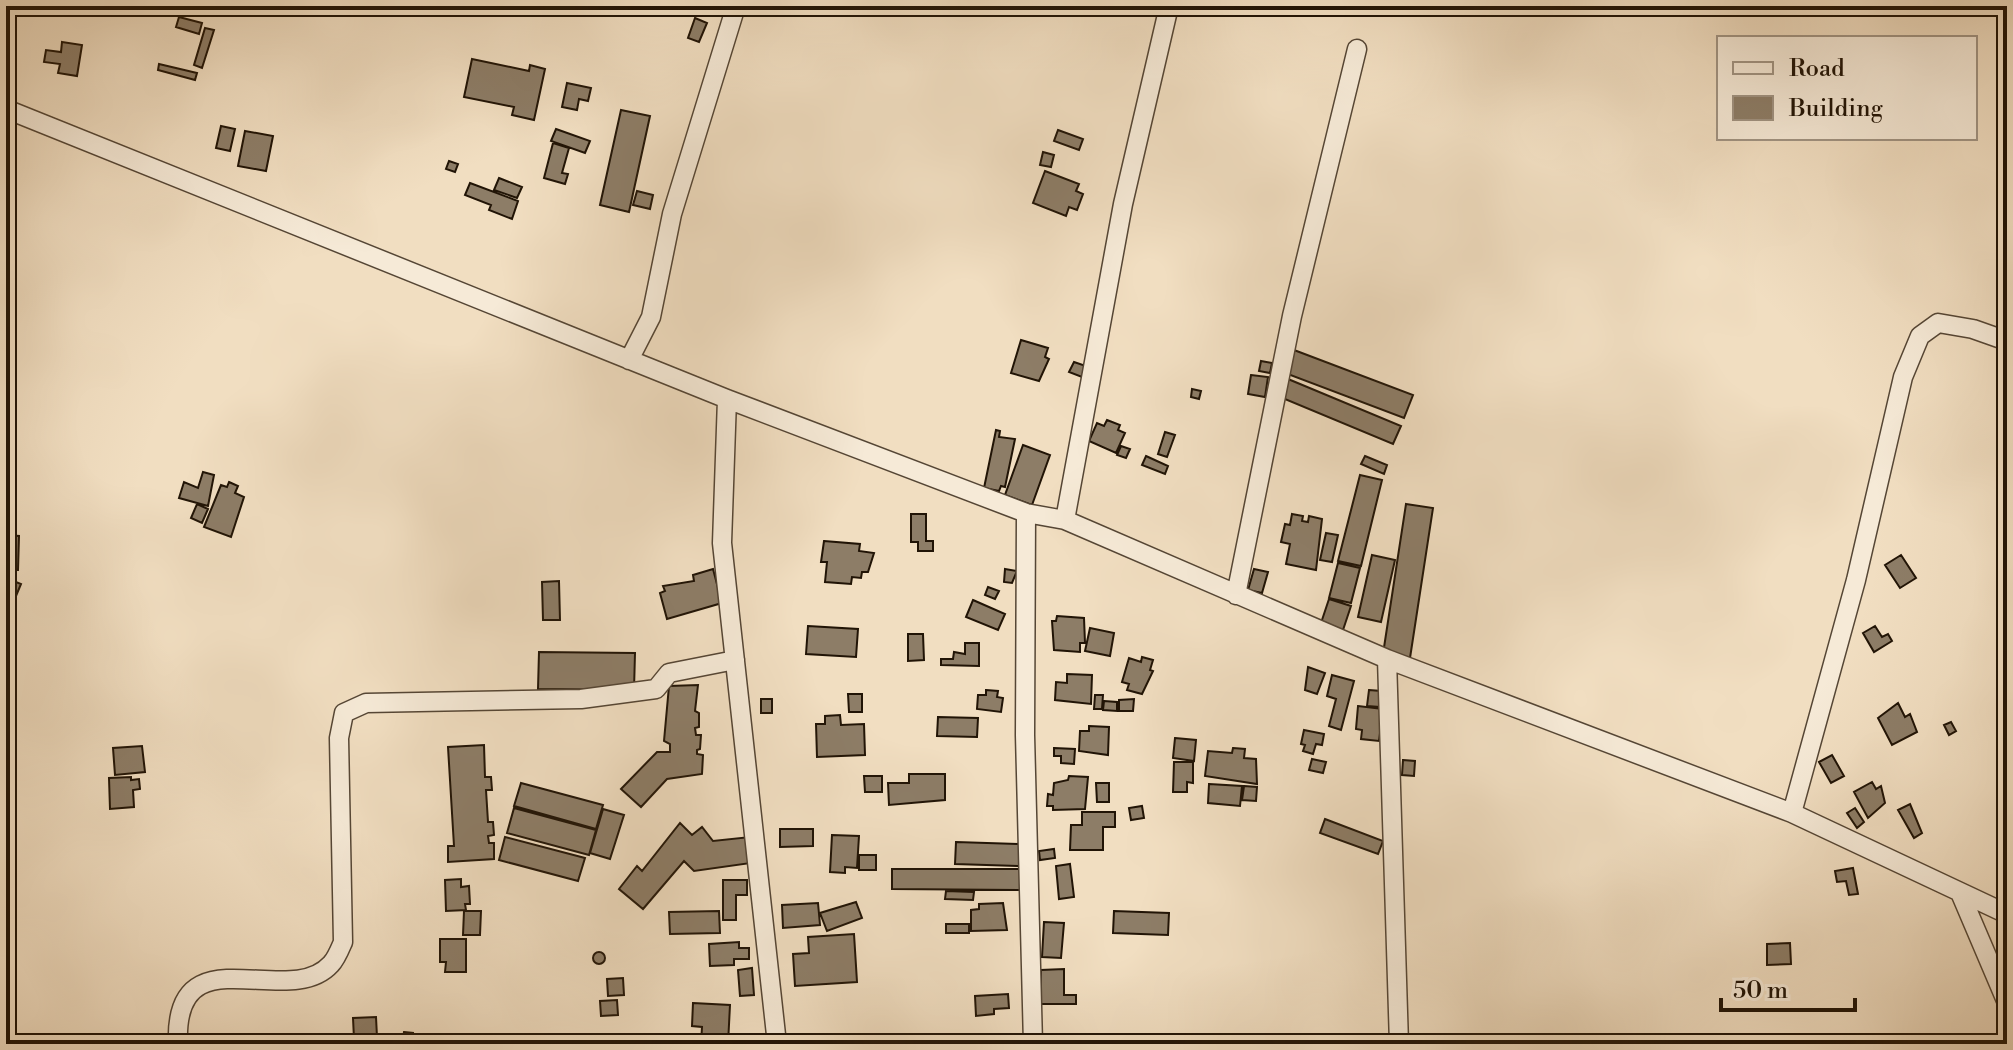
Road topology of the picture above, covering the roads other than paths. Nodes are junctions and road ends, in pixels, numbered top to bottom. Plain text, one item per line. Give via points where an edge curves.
1 (736, 6) edge
2 (1169, 6) edge
3 (1357, 49) dead end
4 (6, 109) edge
5 (2007, 341) edge
6 (629, 360) junction
7 (727, 399) junction
8 (1026, 513) junction
9 (1065, 520) junction
10 (1236, 595) junction
11 (1387, 659) junction
12 (735, 660) junction
13 (1792, 813) junction
14 (1961, 895) junction
15 (2007, 914) edge
16 (2007, 1003) edge
17 (178, 1044) edge
18 (777, 1044) edge
19 (1033, 1044) edge
20 (1399, 1044) edge

1 - 6 street via 672,214 651,317
2 - 9 street via 1123,204
3 - 10 street via 1292,316
4 - 6 street
5 - 13 street via 1938,323 1920,336 1903,377 1856,580
6 - 7 street
7 - 8 street
7 - 12 street via 722,543
8 - 9 street
8 - 19 street
9 - 10 street
10 - 11 street
11 - 13 street
11 - 20 street
12 - 17 street via 669,673 656,689 581,699 366,703 344,713 339,738 343,942 330,966 303,978 211,979 186,998
12 - 18 street
13 - 14 street
14 - 15 street
14 - 16 street

